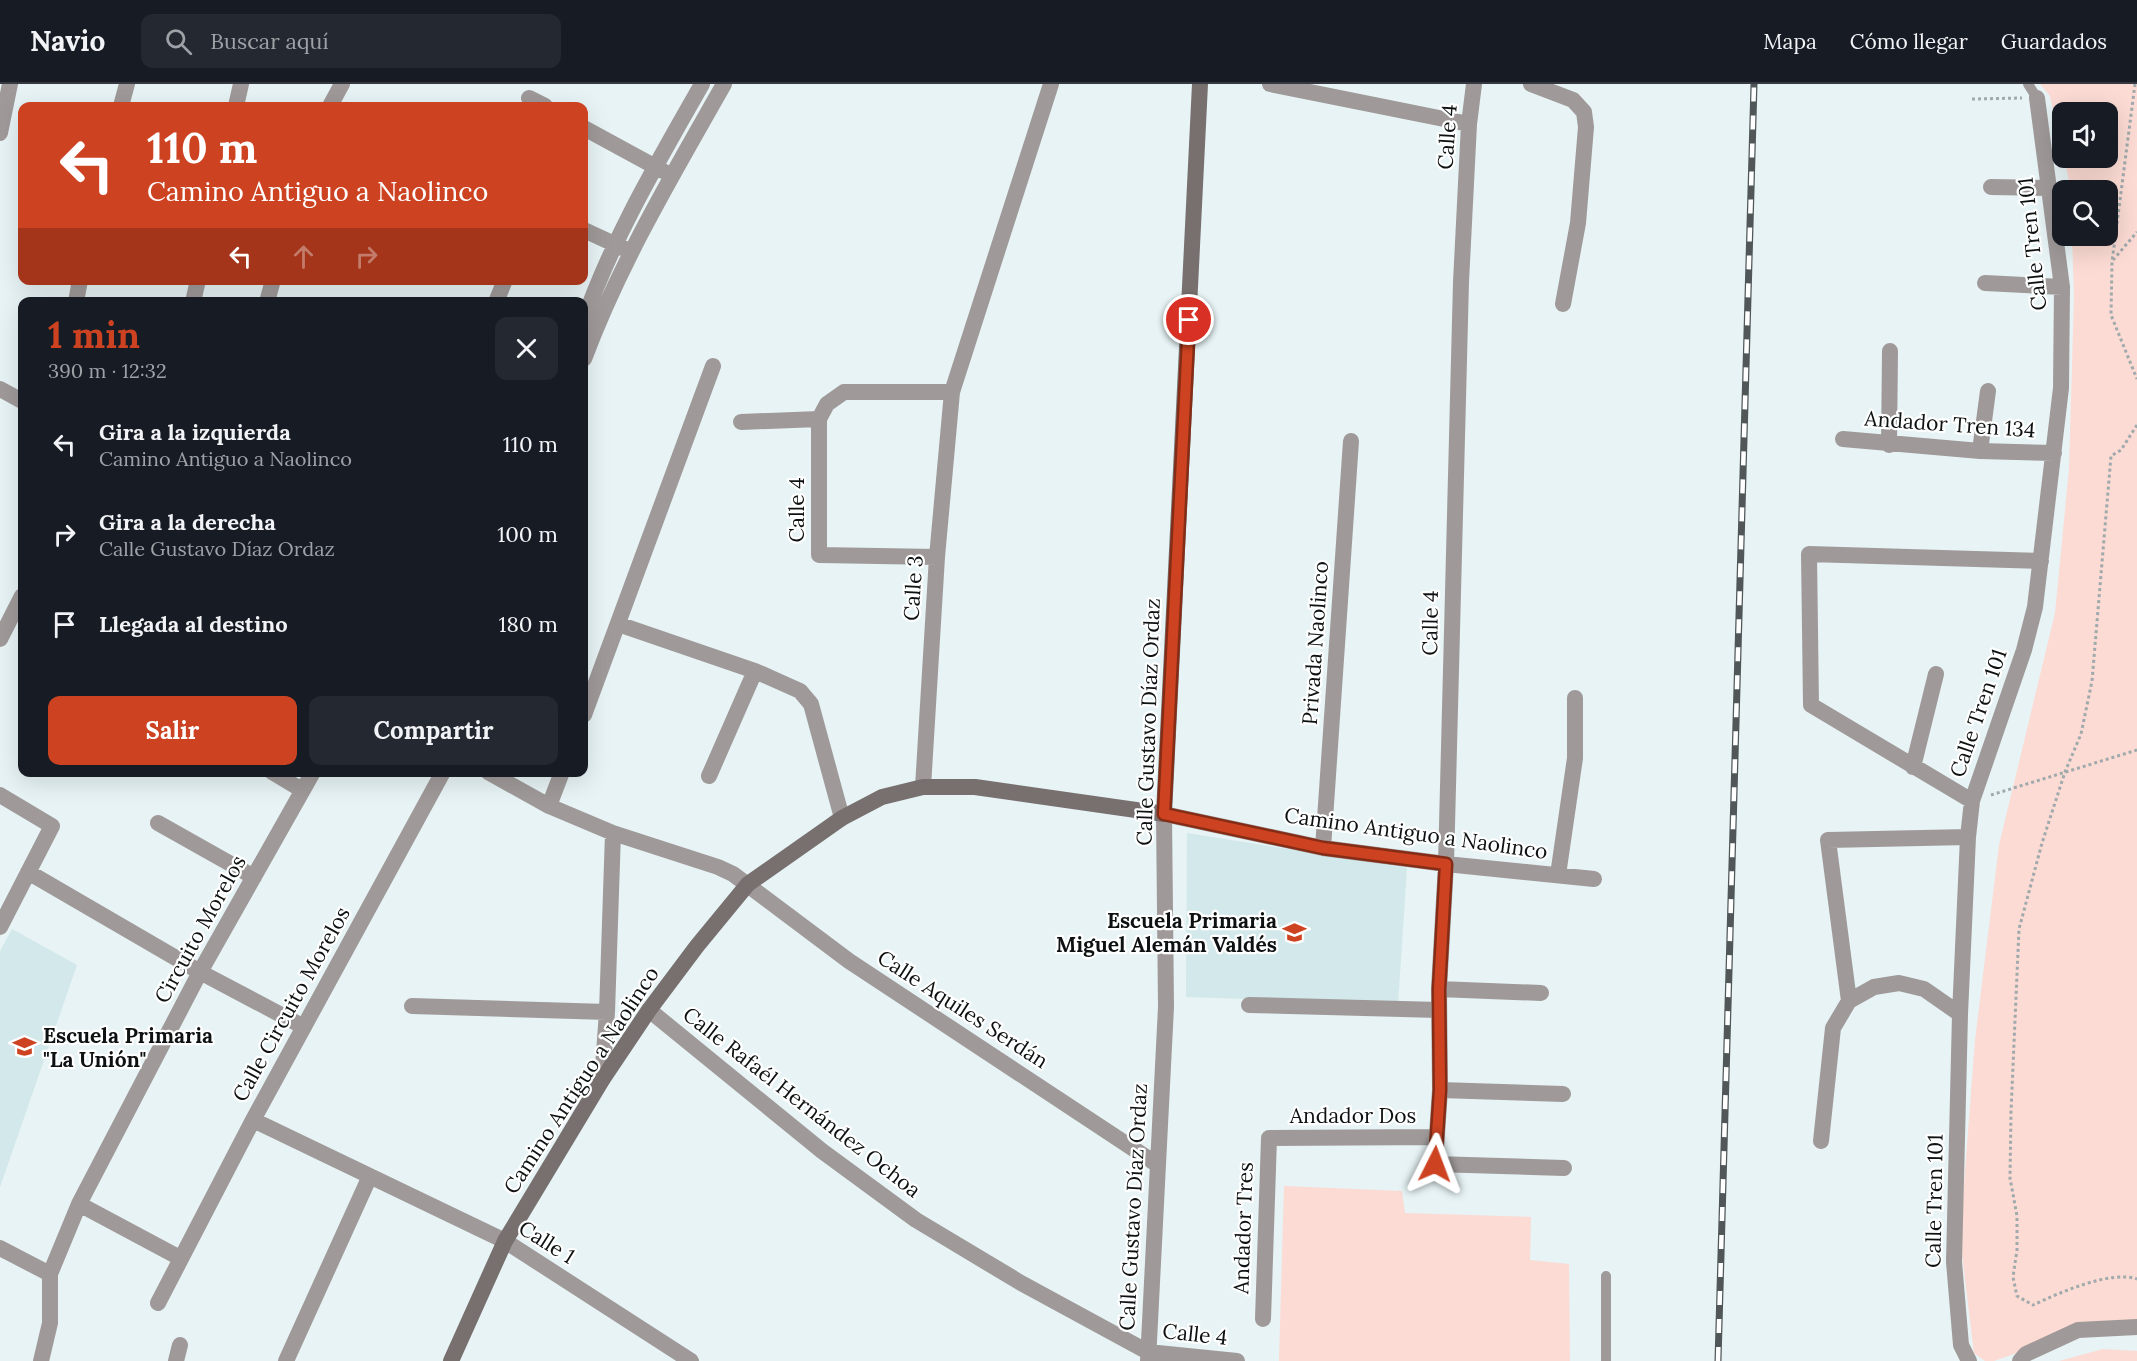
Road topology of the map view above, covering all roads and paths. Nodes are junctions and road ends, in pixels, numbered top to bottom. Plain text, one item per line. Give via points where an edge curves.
1 (10, 84) edge
2 (127, 84) edge
3 (241, 84) edge
4 (342, 84) edge
5 (702, 84) edge
6 (724, 84) edge
7 (1051, 84) edge
8 (1200, 84) edge
9 (1270, 84) edge
10 (1474, 84) edge
11 (1531, 84) edge
12 (2135, 84) edge
13 (2032, 91) edge
14 (529, 98) dead end
15 (1972, 99) dead end
16 (122, 102) edge
17 (237, 102) edge
18 (332, 102) edge
19 (537, 102) edge
20 (1469, 124) junction
21 (588, 130) edge
22 (0, 133) edge
23 (655, 167) junction
24 (672, 176) junction
25 (1991, 188) dead end
26 (2049, 188) junction
27 (588, 232) edge
28 (2137, 232) edge
29 (615, 244) junction
30 (632, 252) junction
31 (2112, 262) junction
32 (1985, 283) dead end
33 (2062, 287) junction
34 (1563, 304) dead end
35 (588, 310) edge
36 (588, 348) edge
37 (1890, 351) dead end
38 (713, 366) dead end
39 (2137, 379) edge
40 (0, 389) edge
41 (1988, 391) dead end
42 (952, 392) junction
43 (18, 399) edge
44 (819, 419) junction
45 (741, 423) dead end
46 (2137, 425) edge
47 (1843, 439) dead end
48 (1351, 441) dead end
49 (1889, 445) junction
50 (1980, 451) junction
51 (2054, 453) junction
52 (937, 557) junction
53 (2042, 561) junction
54 (18, 604) edge
55 (618, 624) junction
56 (0, 639) edge
57 (755, 671) junction
58 (1936, 674) dead end
59 (1575, 698) dead end
60 (588, 704) edge
61 (2137, 750) edge
62 (1913, 767) junction
63 (2065, 772) junction
64 (709, 776) dead end
65 (280, 777) edge
66 (309, 777) edge
67 (440, 777) edge
68 (497, 777) edge
69 (560, 777) edge
70 (923, 787) junction
71 (302, 790) junction
72 (0, 795) edge
73 (1972, 801) junction
74 (549, 806) junction
75 (1164, 814) junction
76 (842, 818) junction
77 (158, 823) dead end
78 (613, 833) junction
79 (1968, 837) junction
80 (1323, 848) junction
81 (1446, 864) junction
82 (28, 872) junction
83 (1558, 875) junction
84 (254, 877) junction
85 (1594, 879) dead end
86 (748, 884) junction
87 (0, 927) edge
88 (200, 972) junction
89 (1439, 989) junction
90 (1541, 993) dead end
91 (1849, 1001) junction
92 (1249, 1005) dead end
93 (412, 1006) dead end
94 (649, 1010) junction
95 (1439, 1010) junction
96 (607, 1012) junction
97 (1960, 1014) junction
98 (304, 1026) junction
99 (602, 1080) junction
100 (1440, 1090) junction
101 (1563, 1094) dead end
102 (253, 1120) junction
103 (1437, 1137) junction
104 (1269, 1138) joint
105 (1821, 1141) dead end
106 (1158, 1165) junction
107 (1564, 1168) dead end
108 (370, 1176) junction
109 (79, 1204) junction
110 (505, 1241) junction
111 (0, 1249) edge
112 (180, 1258) junction
113 (50, 1274) junction
114 (1606, 1276) dead end
115 (2137, 1279) edge
116 (158, 1303) dead end
117 (1263, 1319) dead end
118 (2137, 1327) edge
119 (1148, 1356) edge
120 (41, 1361) edge
121 (286, 1361) edge
122 (451, 1361) edge
123 (691, 1361) edge
124 (1237, 1361) edge
125 (1606, 1361) edge
126 (1969, 1361) edge
127 (2020, 1361) edge

1 - 22 street
2 - 16 street
3 - 17 street
4 - 18 street
5 - 23 street
6 - 24 street
7 - 42 street, Calle 3
8 - 75 main road, Calle Gustavo Díaz Ordaz
9 - 20 street
10 - 20 street, Calle 4
11 - 34 street via 1573,100 1584,112 1578,223
12 - 31 path
13 - 15 path
13 - 26 street, Calle Tren 101
14 - 19 street
20 - 81 street, Calle 4 via 1461,282
21 - 23 street
23 - 24 street
23 - 29 street
24 - 30 street
25 - 26 street
26 - 33 street, Calle Tren 101
27 - 29 street
28 - 31 path
29 - 30 street
29 - 35 street
30 - 36 street
31 - 39 path via 2111,315
32 - 33 street
33 - 51 street, Calle Tren 101 via 2061,388
37 - 49 street
38 - 55 street
40 - 43 street
41 - 50 street
42 - 44 street via 844,392 827,404
42 - 52 street, Calle 3
44 - 45 street
44 - 52 street, Calle 4 via 819,555
46 - 63 path via 2121,450 2112,456 2092,681 2080,734
47 - 49 street, Andador Tren 134
48 - 80 street, Privada Naolinco
49 - 50 street, Andador Tren 134
50 - 51 street, Andador Tren 134
51 - 53 street, Calle Tren 101
52 - 70 street, Calle 3
53 - 62 street via 1809,554 1811,705
53 - 73 street, Calle Tren 101 via 2024,650
54 - 56 street
55 - 57 street
55 - 60 street
57 - 64 street
57 - 76 street via 800,691 812,704
58 - 62 street
59 - 83 street via 1575,758
61 - 63 path
62 - 73 street
63 - 73 path
63 - 115 path via 2019,929 2010,1112 2010,1178 2018,1215 2013,1277 2017,1296 2033,1305 2077,1286 2126,1275
65 - 71 street
66 - 71 street, Circuito Morelos
67 - 98 street, Calle Circuito Morelos
68 - 74 street, Calle Aquiles Serdán
69 - 74 street
70 - 75 main road, Camino Antiguo a Naolinco via 975,787
70 - 76 main road, Camino Antiguo a Naolinco via 882,797
71 - 84 street, Circuito Morelos
72 - 82 street via 52,826
73 - 79 street, Calle Tren 101
74 - 78 street, Calle Aquiles Serdán
75 - 80 street, Camino Antiguo a Naolinco
75 - 106 street, Calle Gustavo Díaz Ordaz via 1166,1007
76 - 86 main road, Camino Antiguo a Naolinco
77 - 84 street
78 - 86 street, Calle Aquiles Serdán via 718,867
78 - 96 street
79 - 91 street via 1828,840
79 - 97 street, Calle Tren 101
80 - 81 street, Camino Antiguo a Naolinco
81 - 83 street, Camino Antiguo a Naolinco
81 - 89 street, Calle 4
82 - 87 street
82 - 88 street
83 - 85 street, Camino Antiguo a Naolinco
84 - 88 street, Circuito Morelos
86 - 94 main road, Camino Antiguo a Naolinco
86 - 106 street, Calle Aquiles Serdán via 849,961
88 - 98 street
88 - 109 street, Circuito Morelos
89 - 90 street
89 - 95 street, Calle 4
91 - 97 street via 1874,987 1899,983 1924,989
91 - 105 street via 1833,1028
92 - 95 street
93 - 96 street
94 - 99 main road, Camino Antiguo a Naolinco
94 - 119 street, Calle Rafaél Hernández Ochoa via 822,1151 916,1220
95 - 100 street, Calle 4
96 - 99 street
97 - 126 street, Calle Tren 101 via 1954,1262 1961,1345
98 - 102 street, Calle Circuito Morelos
99 - 110 main road, Camino Antiguo a Naolinco
100 - 101 street
100 - 103 street, Calle 4
102 - 108 street, Calle 1
102 - 112 street, Calle Circuito Morelos
103 - 104 street, Andador Dos
103 - 107 street, Calle 4 via 1435,1164
104 - 117 street, Andador Tres
106 - 119 street, Calle Gustavo Díaz Ordaz
108 - 110 street, Calle 1
108 - 121 street
109 - 112 street
109 - 113 street, Circuito Morelos
110 - 122 main road, Camino Antiguo a Naolinco
110 - 123 street, Calle 1
111 - 113 street
112 - 116 street, Calle Circuito Morelos
113 - 120 street via 50,1323
114 - 125 lane
118 - 127 street via 2078,1330 2026,1354
119 - 124 street, Calle 4

